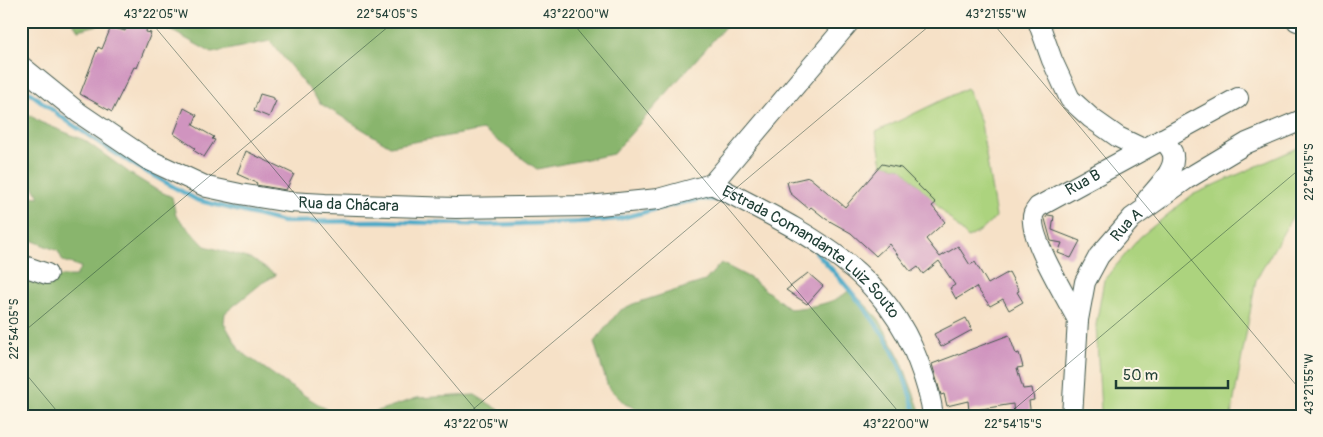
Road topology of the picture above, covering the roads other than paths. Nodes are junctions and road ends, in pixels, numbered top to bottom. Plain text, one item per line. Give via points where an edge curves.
1 (850, 21) edge
2 (1038, 21) edge
3 (1297, 21) edge
4 (1302, 22) edge
5 (21, 66) edge
6 (1238, 98) dead end
7 (1302, 120) edge
8 (1162, 138) junction
9 (1143, 148) junction
10 (712, 184) junction
11 (1132, 218) junction
12 (21, 265) edge
13 (47, 274) dead end
14 (1078, 320) junction
15 (933, 416) edge
16 (1072, 416) edge

1 - 10 street, Estrada Comandante Luiz Souto
2 - 9 street via 1070,99 1118,137
3 - 4 street
5 - 10 street, Rua da Chácara via 79,113 147,159 207,187 240,194 325,204 456,208 580,206 658,199
6 - 8 street, Rua B
7 - 11 street, Rua A via 1247,143 1185,180
8 - 9 street, Rua B
8 - 11 street via 1171,150 1172,165
9 - 14 street, Rua B via 1038,207 1033,214 1034,232 1045,258
10 - 15 street, Estrada Comandante Luiz Souto via 816,241 870,283 911,343
11 - 14 street, Rua A via 1099,256 1085,282
12 - 13 street
14 - 16 street, Rua A

